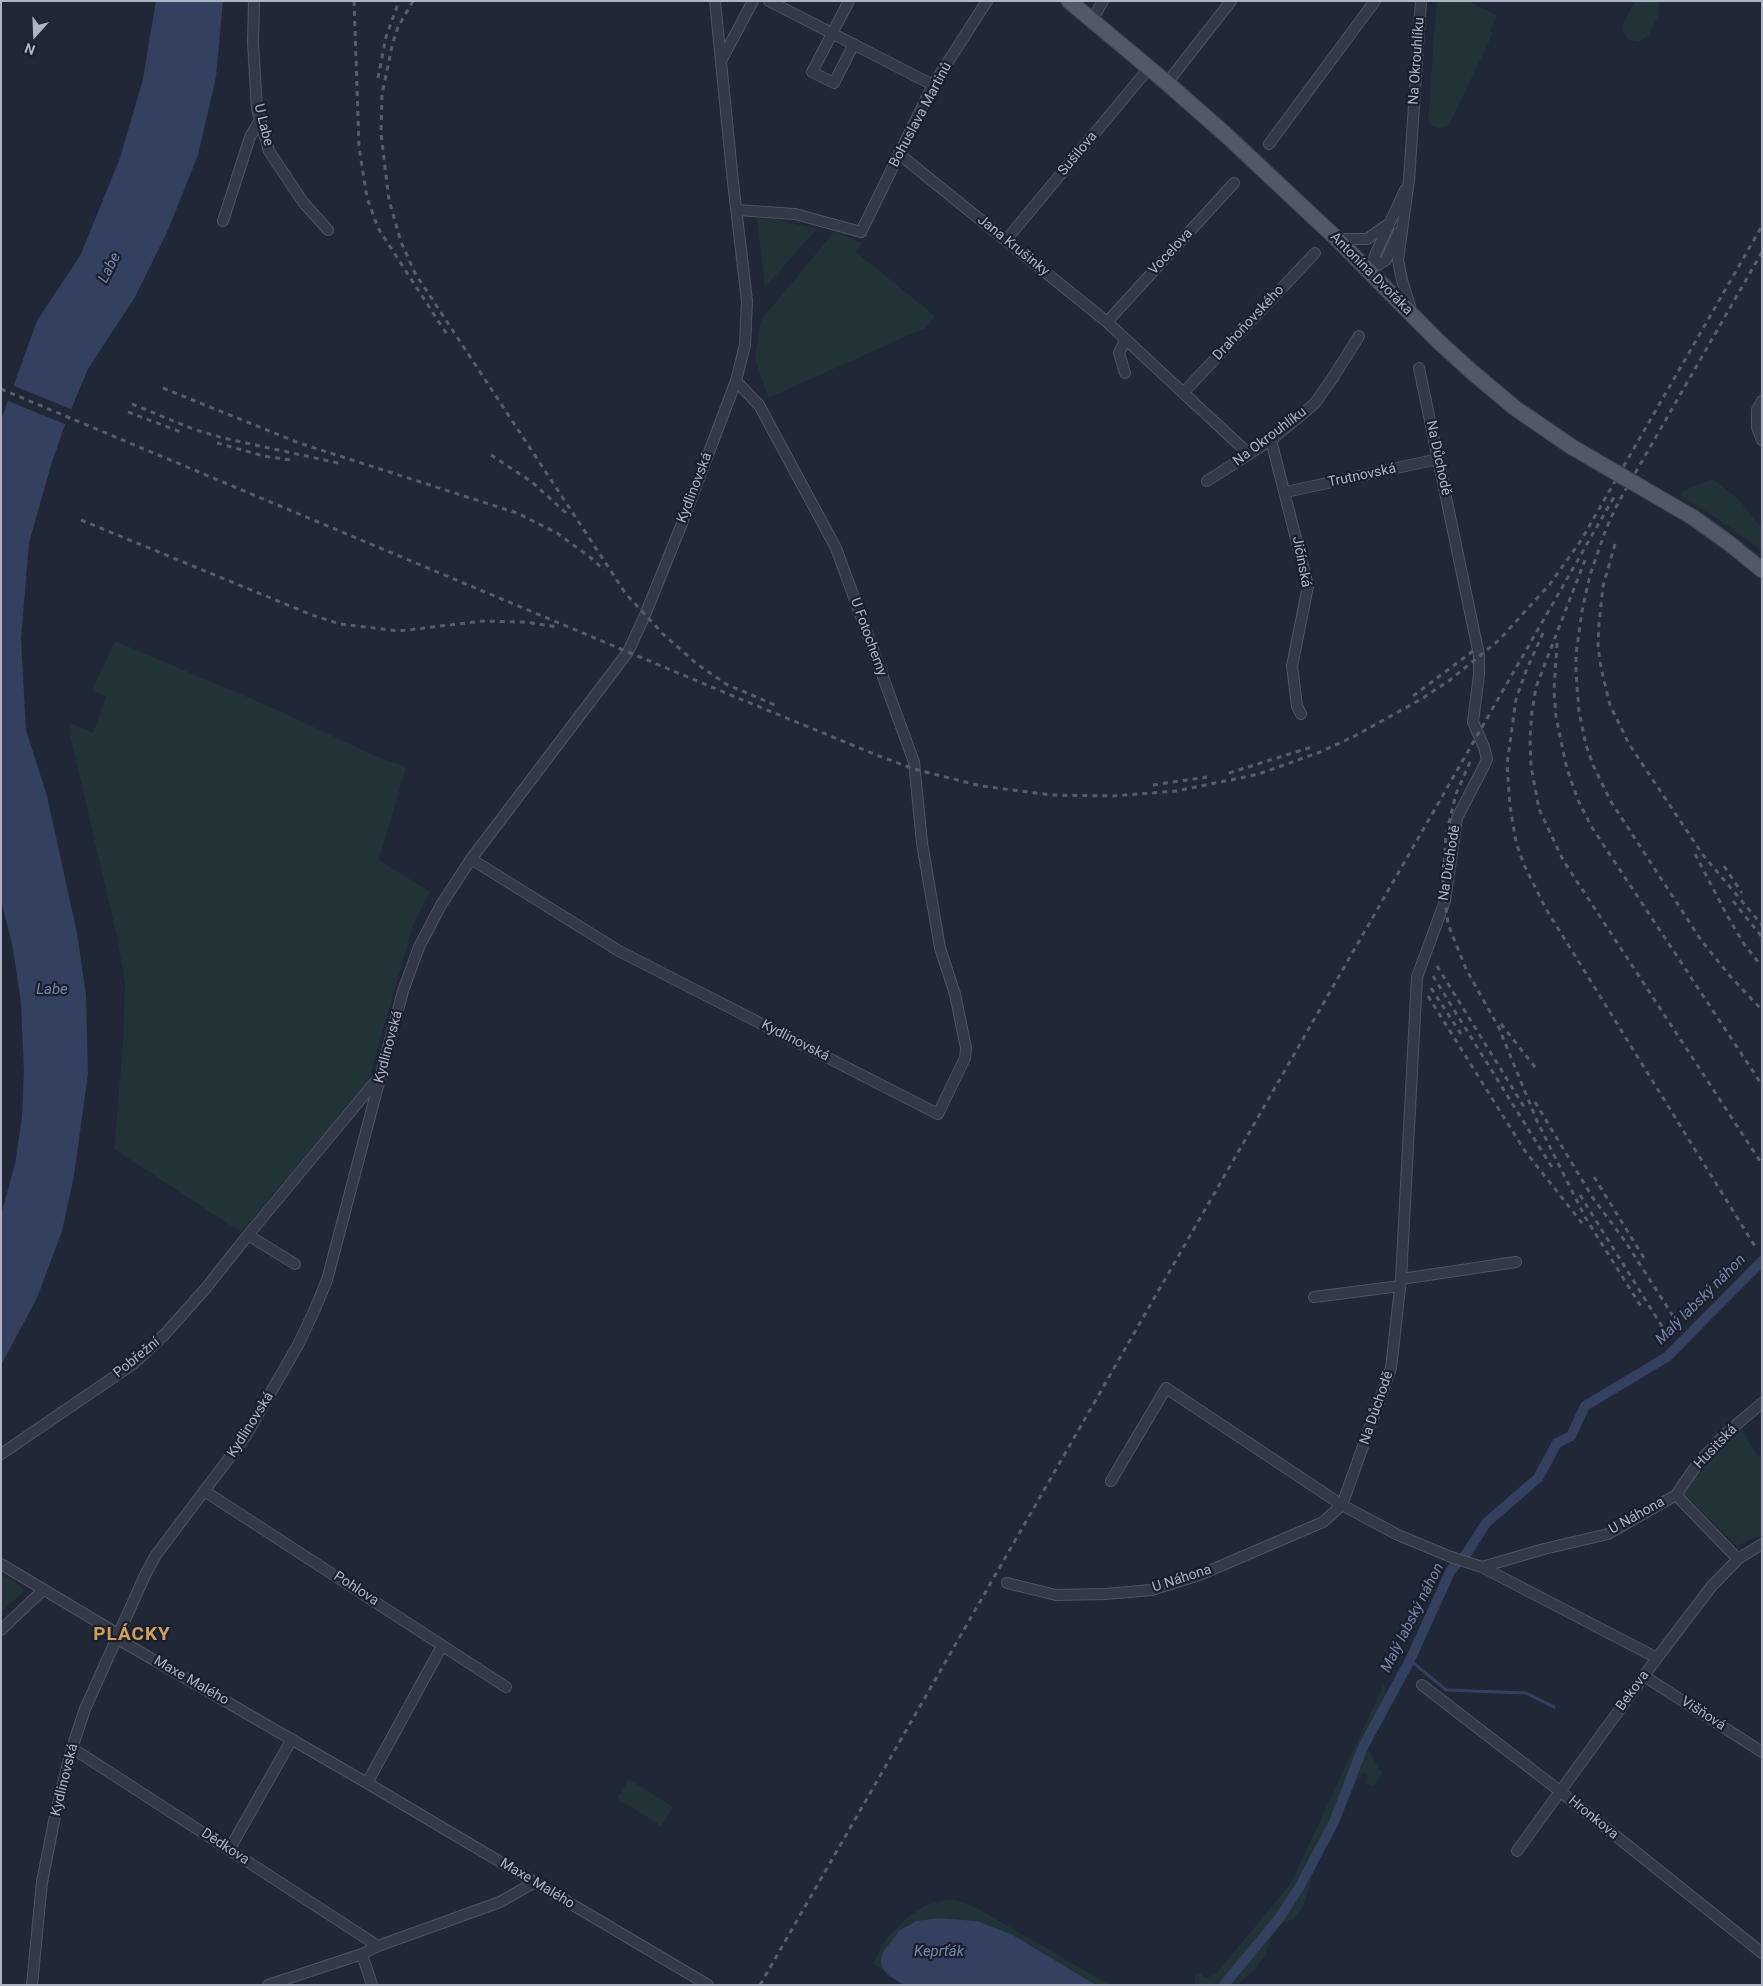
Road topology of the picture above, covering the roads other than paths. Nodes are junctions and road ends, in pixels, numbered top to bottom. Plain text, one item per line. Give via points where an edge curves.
1 (254, 1) edge
2 (715, 1) edge
3 (753, 1) edge
4 (769, 1) edge
5 (848, 1) edge
6 (987, 1) edge
7 (1069, 1) edge
8 (1103, 1) edge
9 (1231, 1) edge
10 (1375, 1) edge
11 (1421, 1) edge
12 (1092, 20) junction
13 (832, 33) junction
14 (854, 44) junction
15 (721, 62) junction
16 (1149, 68) junction
17 (1167, 83) junction
18 (933, 85) junction
19 (260, 120) junction
20 (1269, 144) dead end
21 (899, 154) junction
22 (1409, 180) junction
23 (1234, 183) dead end
24 (737, 210) junction
25 (1404, 218) junction
26 (223, 221) dead end
27 (1391, 221) junction
28 (328, 230) dead end
29 (1337, 239) junction
30 (1006, 240) junction
31 (1315, 253) dead end
32 (1366, 264) junction
33 (1413, 316) junction
34 (1107, 322) junction
35 (1359, 336) dead end
36 (1126, 339) junction
37 (1419, 368) dead end
38 (1125, 373) dead end
39 (736, 381) junction
40 (1183, 393) junction
41 (1762, 401) edge
42 (1271, 440) junction
43 (1762, 440) edge
44 (1249, 454) junction
45 (1438, 459) junction
46 (1207, 481) dead end
47 (1286, 492) junction
48 (1762, 570) edge
49 (1301, 714) dead end
50 (471, 859) junction
51 (382, 1074) junction
52 (938, 1114) joint
53 (248, 1235) junction
54 (1516, 1262) dead end
55 (295, 1264) dead end
56 (1400, 1282) junction
57 (1314, 1297) dead end
58 (1762, 1403) edge
59 (1, 1454) edge
60 (1111, 1481) dead end
61 (206, 1492) junction
62 (1676, 1495) junction
63 (1342, 1505) junction
64 (1762, 1544) edge
65 (1738, 1559) junction
66 (1, 1564) edge
67 (1482, 1567) junction
68 (1007, 1582) dead end
69 (43, 1590) junction
70 (1, 1630) edge
71 (117, 1636) junction
72 (442, 1646) junction
73 (1657, 1658) junction
74 (1644, 1676) junction
75 (1422, 1685) dead end
76 (506, 1687) dead end
77 (292, 1740) junction
78 (72, 1748) junction
79 (1762, 1752) edge
80 (367, 1783) junction
81 (1560, 1792) junction
82 (229, 1850) junction
83 (1517, 1851) dead end
84 (535, 1882) junction
85 (378, 1946) junction
86 (1762, 1953) edge
87 (362, 1954) junction
88 (32, 1985) edge
89 (268, 1985) edge
90 (372, 1985) edge
91 (708, 1985) edge

1 - 19 street, U Labe via 253,43
2 - 15 street, Kydlinovská
3 - 15 street
4 - 13 street
5 - 13 street
6 - 18 street, Bohuslava Martinů
7 - 12 main road, Antonína Dvořáka
8 - 12 street
9 - 17 street
10 - 20 street
11 - 22 street, Na Okrouhlíku
12 - 16 main road, Antonína Dvořáka
13 - 14 street
13 - 14 street via 812,72 834,83
14 - 18 street
15 - 24 street, Kydlinovská
16 - 17 main road, Antonína Dvořáka
16 - 30 street, Sušilova
17 - 29 main road, Antonína Dvořáka
18 - 21 street, Bohuslava Martinů
19 - 26 street via 250,137
19 - 28 street, U Labe via 269,151 303,202
21 - 24 street, Bohuslava Martinů via 861,232 795,214
21 - 30 street, Jana Krušinky
22 - 25 street, Na Okrouhlíku
22 - 27 street, Na Okrouhlíku
23 - 34 street, Vocelova
24 - 39 street, Kydlinovská via 747,300 745,345
25 - 32 street via 1386,260 1378,265
25 - 33 street, Na Okrouhlíku via 1398,260
27 - 29 street, Na Okrouhlíku via 1367,239
27 - 32 street, Na Okrouhlíku via 1376,252
29 - 32 main road, Antonína Dvořáka
30 - 34 street, Jana Krušinky
31 - 40 street, Drahoňovského
32 - 33 main road, Antonína Dvořáka
33 - 48 main road, Antonína Dvořáka, bridge via 1515,408 1572,447 1694,518
34 - 36 street, Jana Krušinky
35 - 42 street, Na Okrouhlíku via 1314,404
36 - 38 street via 1119,353
36 - 40 street, Jana Krušinky
37 - 45 street, Na Důchodě
39 - 50 street, Kydlinovská via 628,652
39 - 52 street, U Fotochemy via 759,405 836,548 914,762 922,843 940,948 966,1048 965,1058
40 - 44 street, Jana Krušinky
41 - 43 street via 1757,410 1757,427
42 - 44 street, Na Okrouhlíku
42 - 47 street, Jičínská
44 - 46 street, Na Okrouhlíku
45 - 47 street, Trutnovská
45 - 56 street, Na Důchodě via 1478,655 1473,722 1487,759 1457,818 1445,900 1417,977
47 - 49 street, Jičínská via 1308,586 1292,666
50 - 51 street, Kydlinovská via 440,905 419,947 403,991
50 - 52 street, Kydlinovská via 619,951
51 - 53 street, Pobřežní
51 - 61 street, Kydlinovská via 327,1280 315,1309 245,1437
53 - 55 street
53 - 59 street, Pobřežní via 185,1313 151,1349
54 - 56 street
56 - 57 street
56 - 63 street, Na Důchodě via 1391,1368
58 - 62 street, Husitská via 1724,1435 1698,1463
60 - 63 street via 1166,1388
61 - 71 street, Kydlinovská via 156,1555
61 - 72 street, Pohlova
62 - 65 street, U Náhona
62 - 67 street, U Náhona via 1608,1534
63 - 67 street via 1398,1535
63 - 68 street, U Náhona via 1323,1522 1202,1574 1152,1590 1056,1595
64 - 65 street, Bekova
65 - 73 street, Bekova via 1711,1587
66 - 69 street
67 - 73 street
69 - 70 street
69 - 71 street
71 - 77 street, Maxe Malého
71 - 78 street, Kydlinovská
72 - 76 street, Pohlova
72 - 80 street
73 - 74 street, Bekova
74 - 79 street, Višňová
74 - 81 street, Bekova
75 - 81 street, Hronkova
77 - 80 street, Maxe Malého
77 - 82 street
78 - 82 street, Dědkova
78 - 88 street, Kydlinovská via 42,1882
80 - 84 street, Maxe Malého
81 - 83 street, Bekova
81 - 86 street, Hronkova
82 - 85 street, Dědkova
84 - 85 street via 500,1902
84 - 91 street, Maxe Malého
85 - 87 street
87 - 89 street
87 - 90 street

